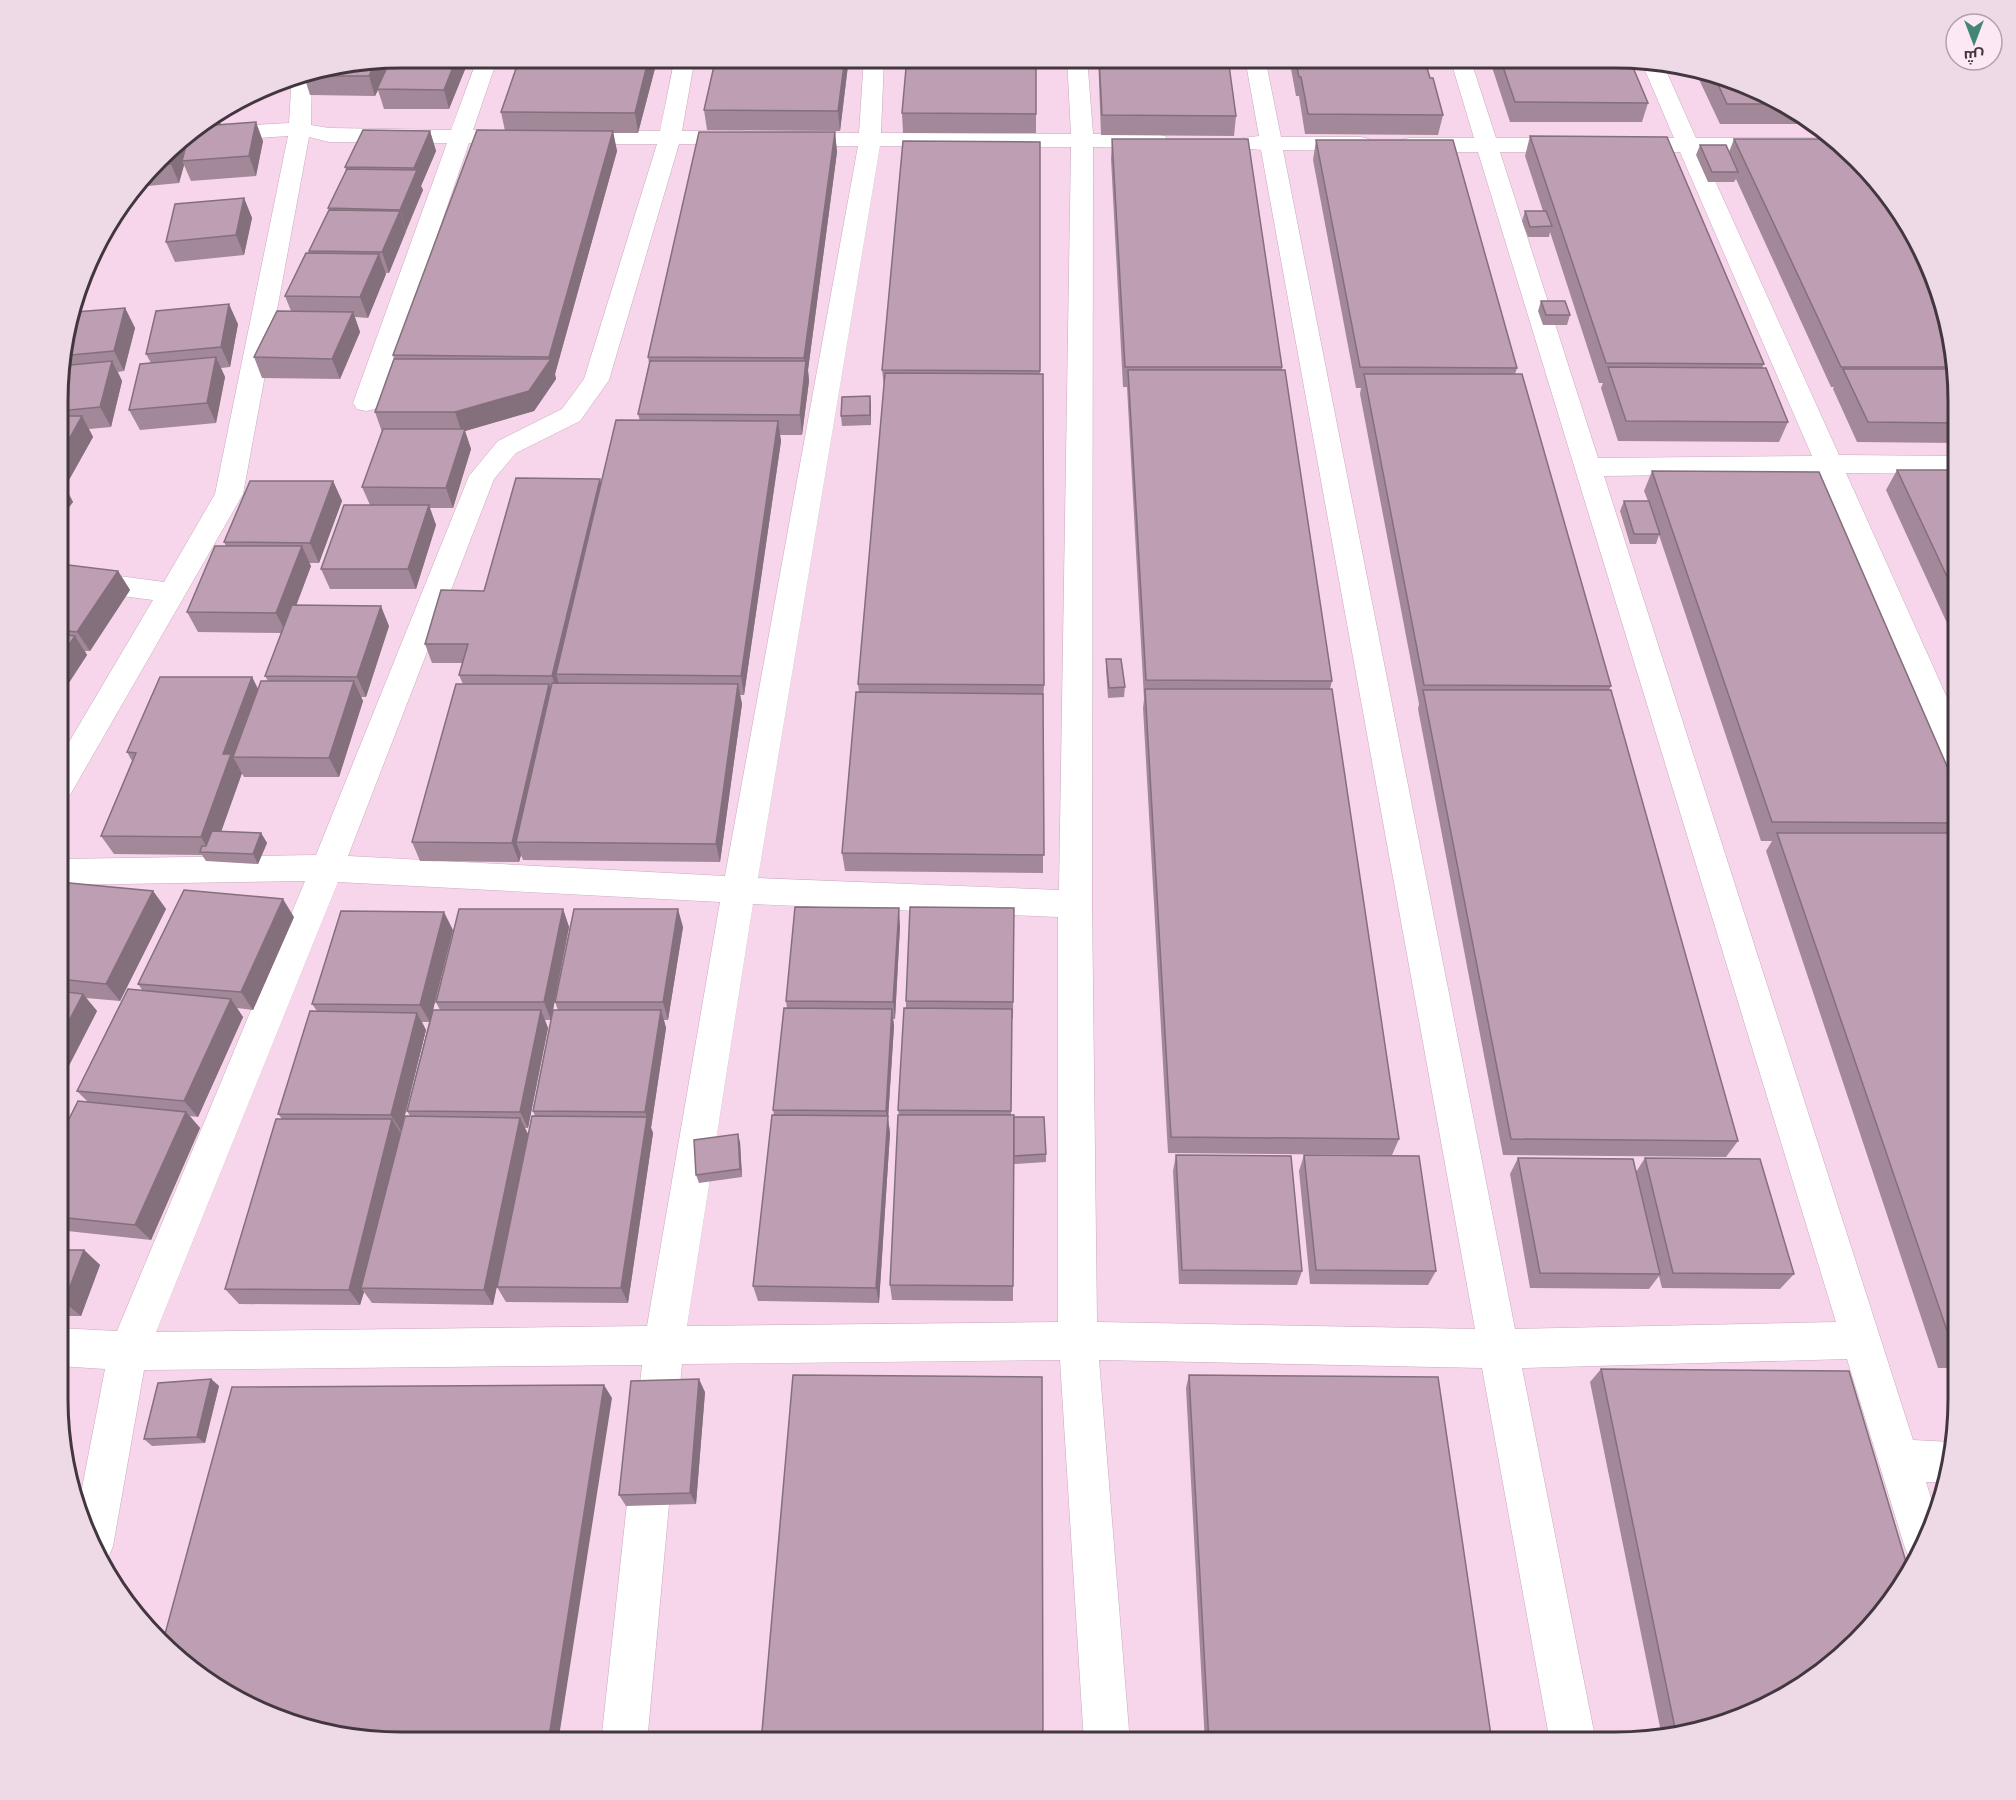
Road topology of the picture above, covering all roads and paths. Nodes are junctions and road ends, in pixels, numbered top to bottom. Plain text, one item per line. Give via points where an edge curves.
1 (484, 68) edge
2 (683, 68) edge
3 (873, 68) edge
4 (1078, 68) edge
5 (1257, 68) edge
6 (1463, 68) edge
7 (1655, 70) edge
8 (303, 82) edge
9 (300, 129) junction
10 (200, 135) edge
11 (460, 137) junction
12 (670, 137) junction
13 (870, 140) junction
14 (1082, 140) junction
15 (1177, 142) edge
16 (1224, 143) edge
17 (1271, 144) junction
18 (1487, 145) junction
19 (1688, 145) junction
20 (1830, 146) edge
21 (366, 403) dead end
22 (1829, 464) junction
23 (1948, 465) edge
24 (1588, 467) junction
25 (68, 579) edge
26 (173, 593) junction
27 (1948, 733) edge
28 (68, 771) edge
29 (327, 868) junction
30 (68, 872) edge
31 (739, 890) junction
32 (1075, 904) junction
33 (1861, 1340) junction
34 (1078, 1341) junction
35 (664, 1345) junction
36 (68, 1348) edge
37 (1499, 1349) junction
38 (128, 1351) junction
39 (1898, 1461) junction
40 (1943, 1461) edge
41 (95, 1531) edge
42 (1921, 1532) edge
43 (625, 1732) edge
44 (1106, 1732) edge
45 (1571, 1732) edge

1 - 11 street
2 - 12 street
3 - 13 street
4 - 14 street
5 - 17 street
6 - 18 street
7 - 19 street
8 - 9 street
9 - 10 street
9 - 11 street via 329,135
9 - 26 street via 229,494
11 - 12 street
11 - 21 street
12 - 13 street
12 - 29 street via 596,380 570,415 507,447 482,476
13 - 14 street
13 - 31 street
14 - 15 street
14 - 32 street
16 - 17 street
17 - 18 street
17 - 37 street
18 - 19 street
18 - 24 street
19 - 20 street
19 - 22 street
22 - 23 street
22 - 24 street
22 - 27 street
24 - 33 street
25 - 26 street
26 - 28 street
29 - 30 street
29 - 31 street
29 - 38 street
31 - 32 street
31 - 35 street
32 - 34 street
33 - 37 street
33 - 39 street
34 - 35 street
34 - 37 street
34 - 44 street
35 - 38 street
35 - 43 street
36 - 38 street
37 - 45 street
38 - 41 street
39 - 40 street
39 - 42 street

